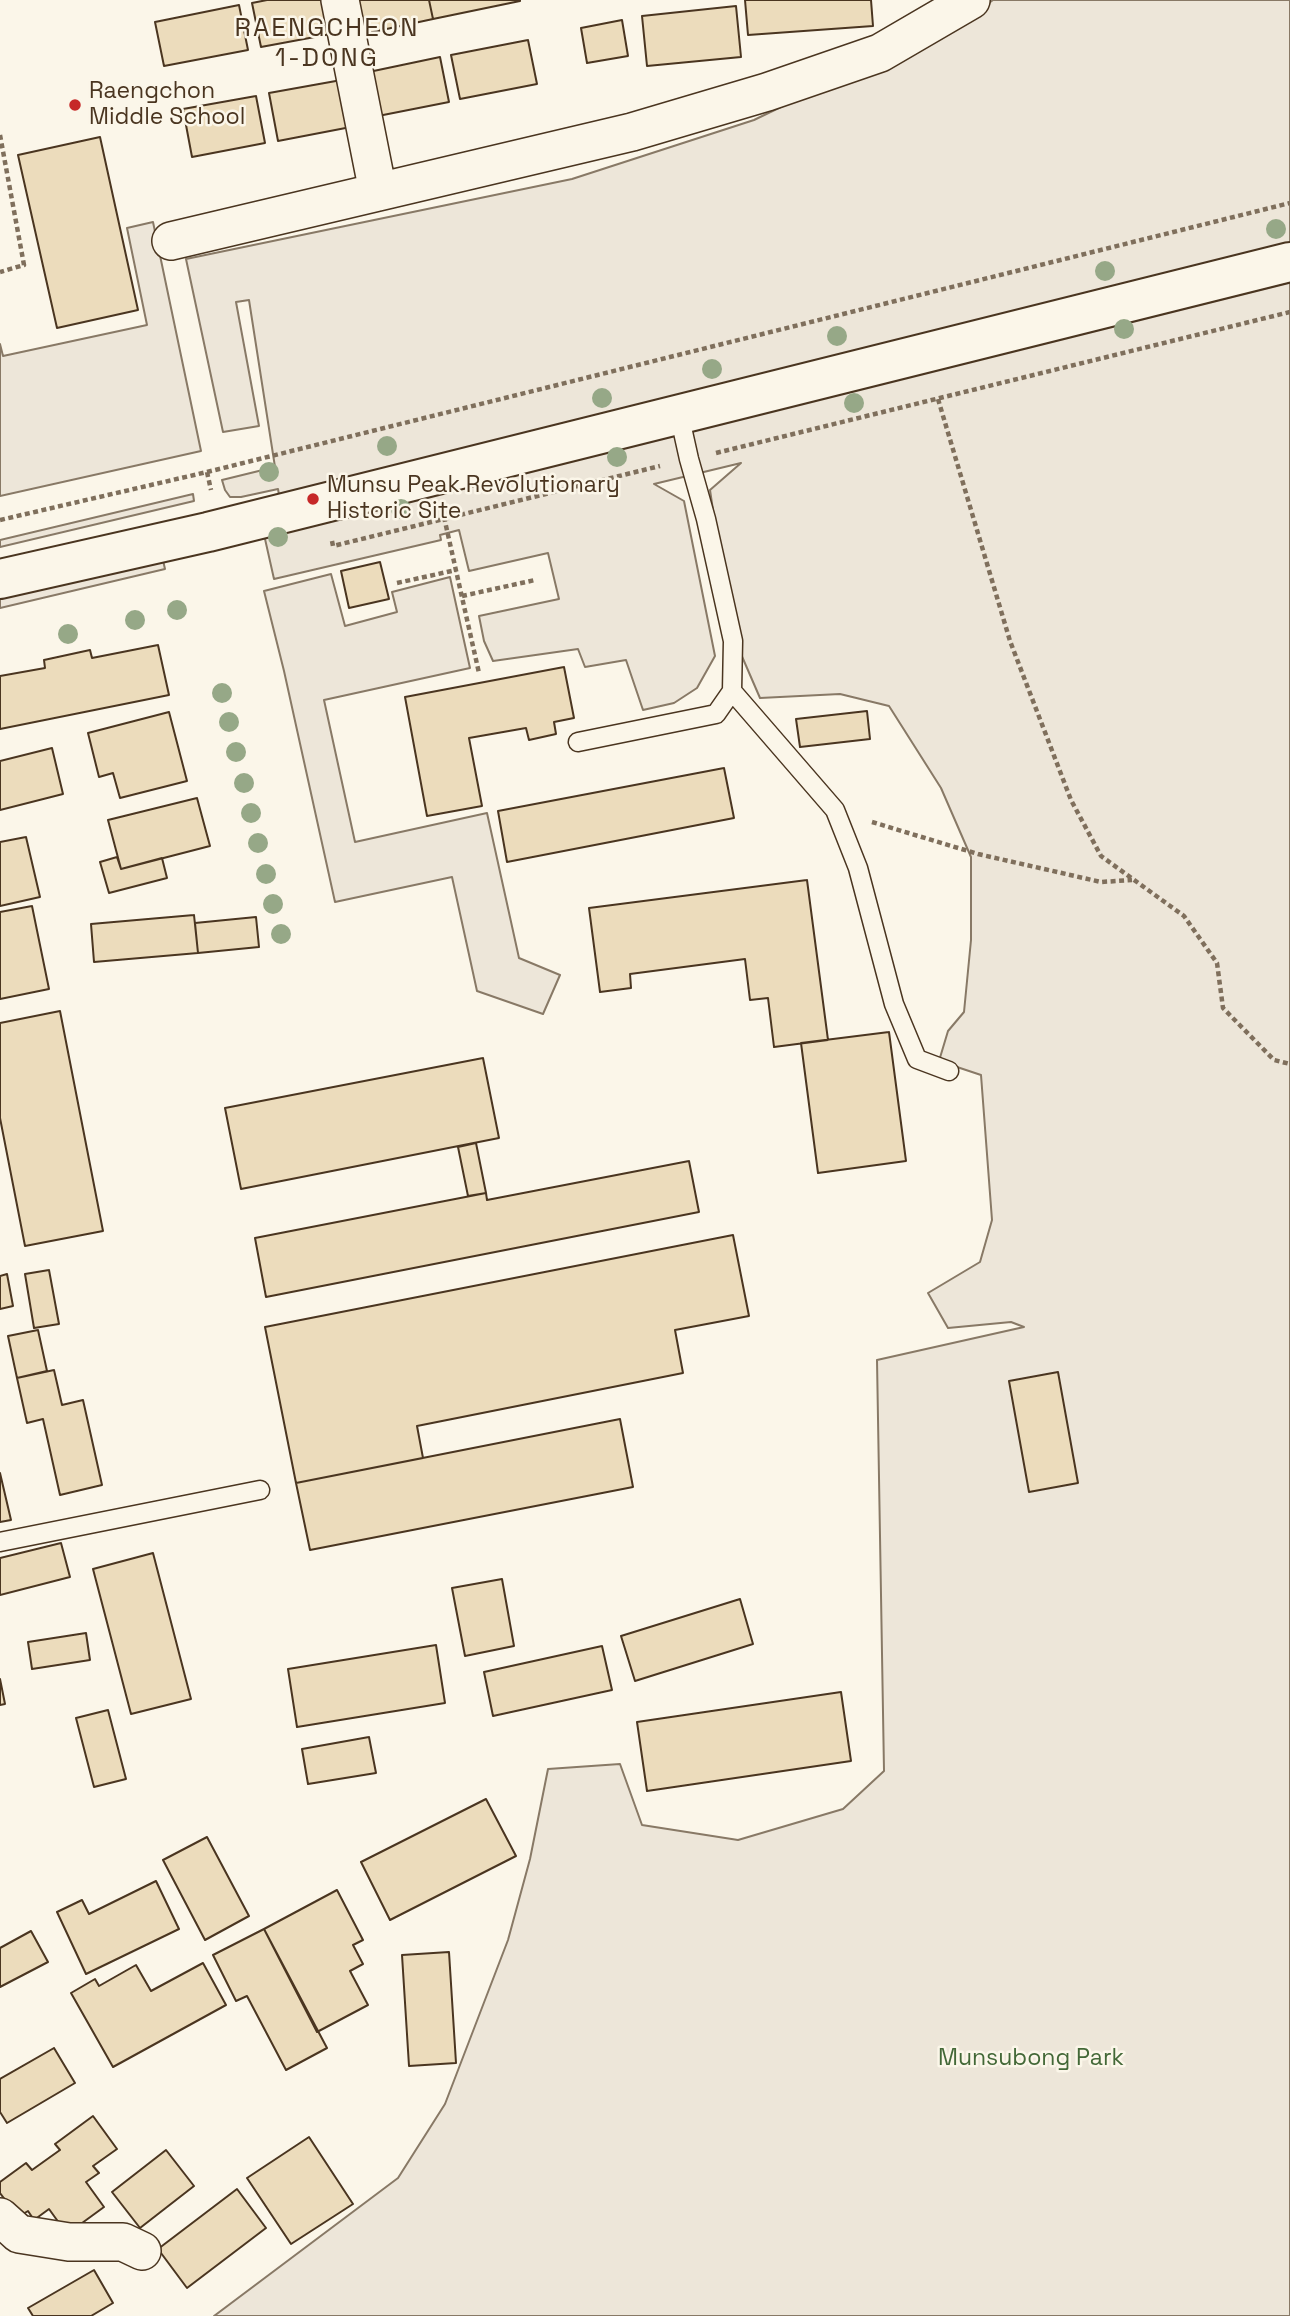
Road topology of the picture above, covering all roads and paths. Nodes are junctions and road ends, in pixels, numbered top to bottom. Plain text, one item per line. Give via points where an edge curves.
1 (340, 0) edge
2 (971, 0) edge
3 (0, 135) edge
4 (378, 192) junction
5 (1290, 203) edge
6 (171, 241) dead end
7 (1290, 262) edge
8 (0, 272) edge
9 (1290, 312) edge
10 (938, 399) junction
11 (679, 414) junction
12 (689, 459) junction
13 (207, 472) junction
14 (434, 475) junction
15 (323, 503) junction
16 (444, 519) junction
17 (0, 520) edge
18 (208, 532) junction
19 (456, 570) junction
20 (0, 579) edge
21 (535, 580) dead end
22 (397, 583) dead end
23 (462, 596) junction
24 (479, 673) dead end
25 (732, 691) junction
26 (578, 742) dead end
27 (835, 810) junction
28 (1133, 880) junction
29 (1290, 1064) edge
30 (949, 1071) dead end
31 (260, 1490) dead end
32 (0, 1542) edge
33 (0, 2217) edge
34 (142, 2251) dead end

1 - 4 street
2 - 4 street via 880,53 768,92 632,132
3 - 8 path via 24,265
4 - 6 street
5 - 13 path
7 - 11 street
9 - 10 path
10 - 12 path
10 - 28 path via 1010,641 1071,800 1101,856
11 - 12 lane
11 - 14 street
12 - 16 path
12 - 25 lane via 733,641
13 - 17 path
13 - 18 path via 214,500
14 - 15 street
14 - 16 path
15 - 16 path via 333,546
15 - 18 street
16 - 19 path
18 - 20 street
19 - 22 path
19 - 23 path
21 - 23 path
23 - 24 path
25 - 26 lane via 716,714
25 - 27 lane
27 - 28 path via 978,853 1101,883
27 - 30 lane via 858,868 894,1004 917,1059
28 - 29 path via 1184,916 1217,963 1223,1008 1273,1060
31 - 32 lane
33 - 34 street via 19,2234 69,2242 123,2242

